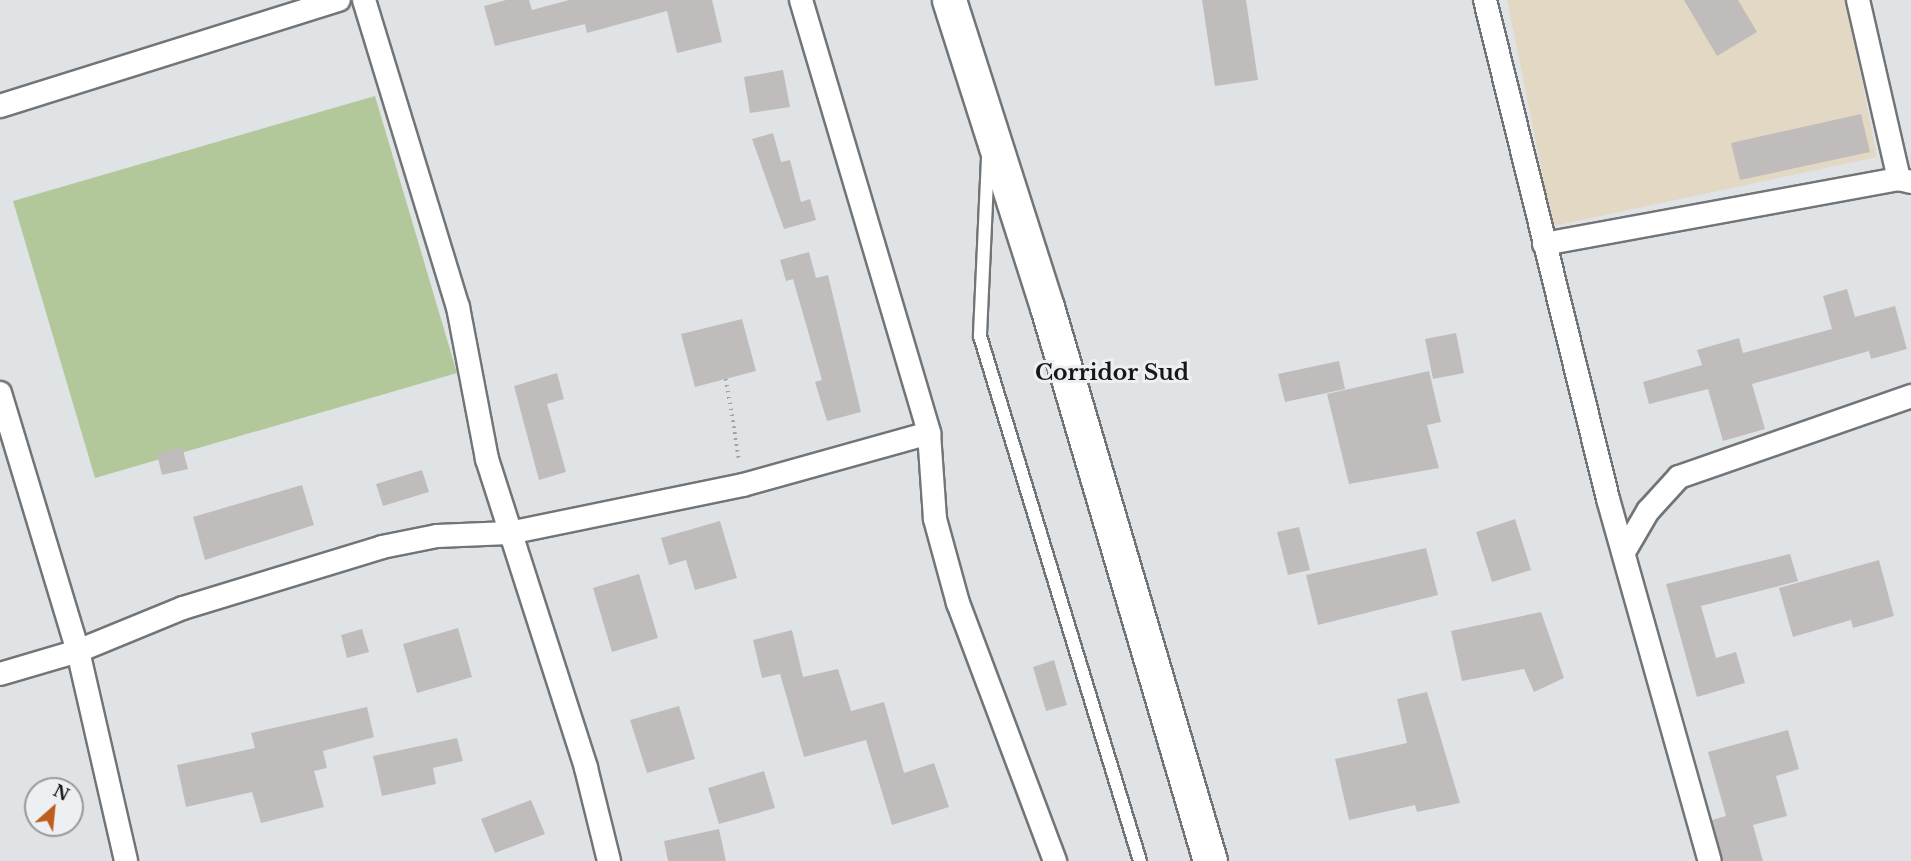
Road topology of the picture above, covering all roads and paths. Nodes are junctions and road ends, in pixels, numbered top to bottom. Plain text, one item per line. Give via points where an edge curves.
1 (339, 0) edge
2 (363, 0) edge
3 (801, 0) edge
4 (949, 0) edge
5 (1485, 0) edge
6 (1858, 0) edge
7 (0, 106) edge
8 (990, 136) junction
9 (1905, 181) edge
10 (1544, 244) junction
11 (726, 379) dead end
12 (0, 393) edge
13 (1911, 396) edge
14 (929, 433) junction
15 (742, 484) junction
16 (509, 533) junction
17 (1624, 552) junction
18 (78, 651) junction
19 (0, 674) edge
20 (126, 861) edge
21 (609, 861) edge
22 (1054, 861) edge
23 (1140, 861) edge
24 (1210, 861) edge
25 (1710, 861) edge

1 - 7 street
2 - 16 street via 458,307 487,459
3 - 14 street
4 - 8 highway
5 - 10 street
6 - 9 street
8 - 23 lane via 980,336
8 - 24 highway via 1047,307
9 - 10 street
10 - 17 street
11 - 15 path
12 - 18 street
13 - 17 street via 1679,477 1648,511
14 - 15 street
14 - 22 street via 935,519 958,603
15 - 16 street
16 - 18 street via 437,536 382,547 183,608
16 - 21 street via 586,768
17 - 25 street
18 - 19 street
18 - 20 street

